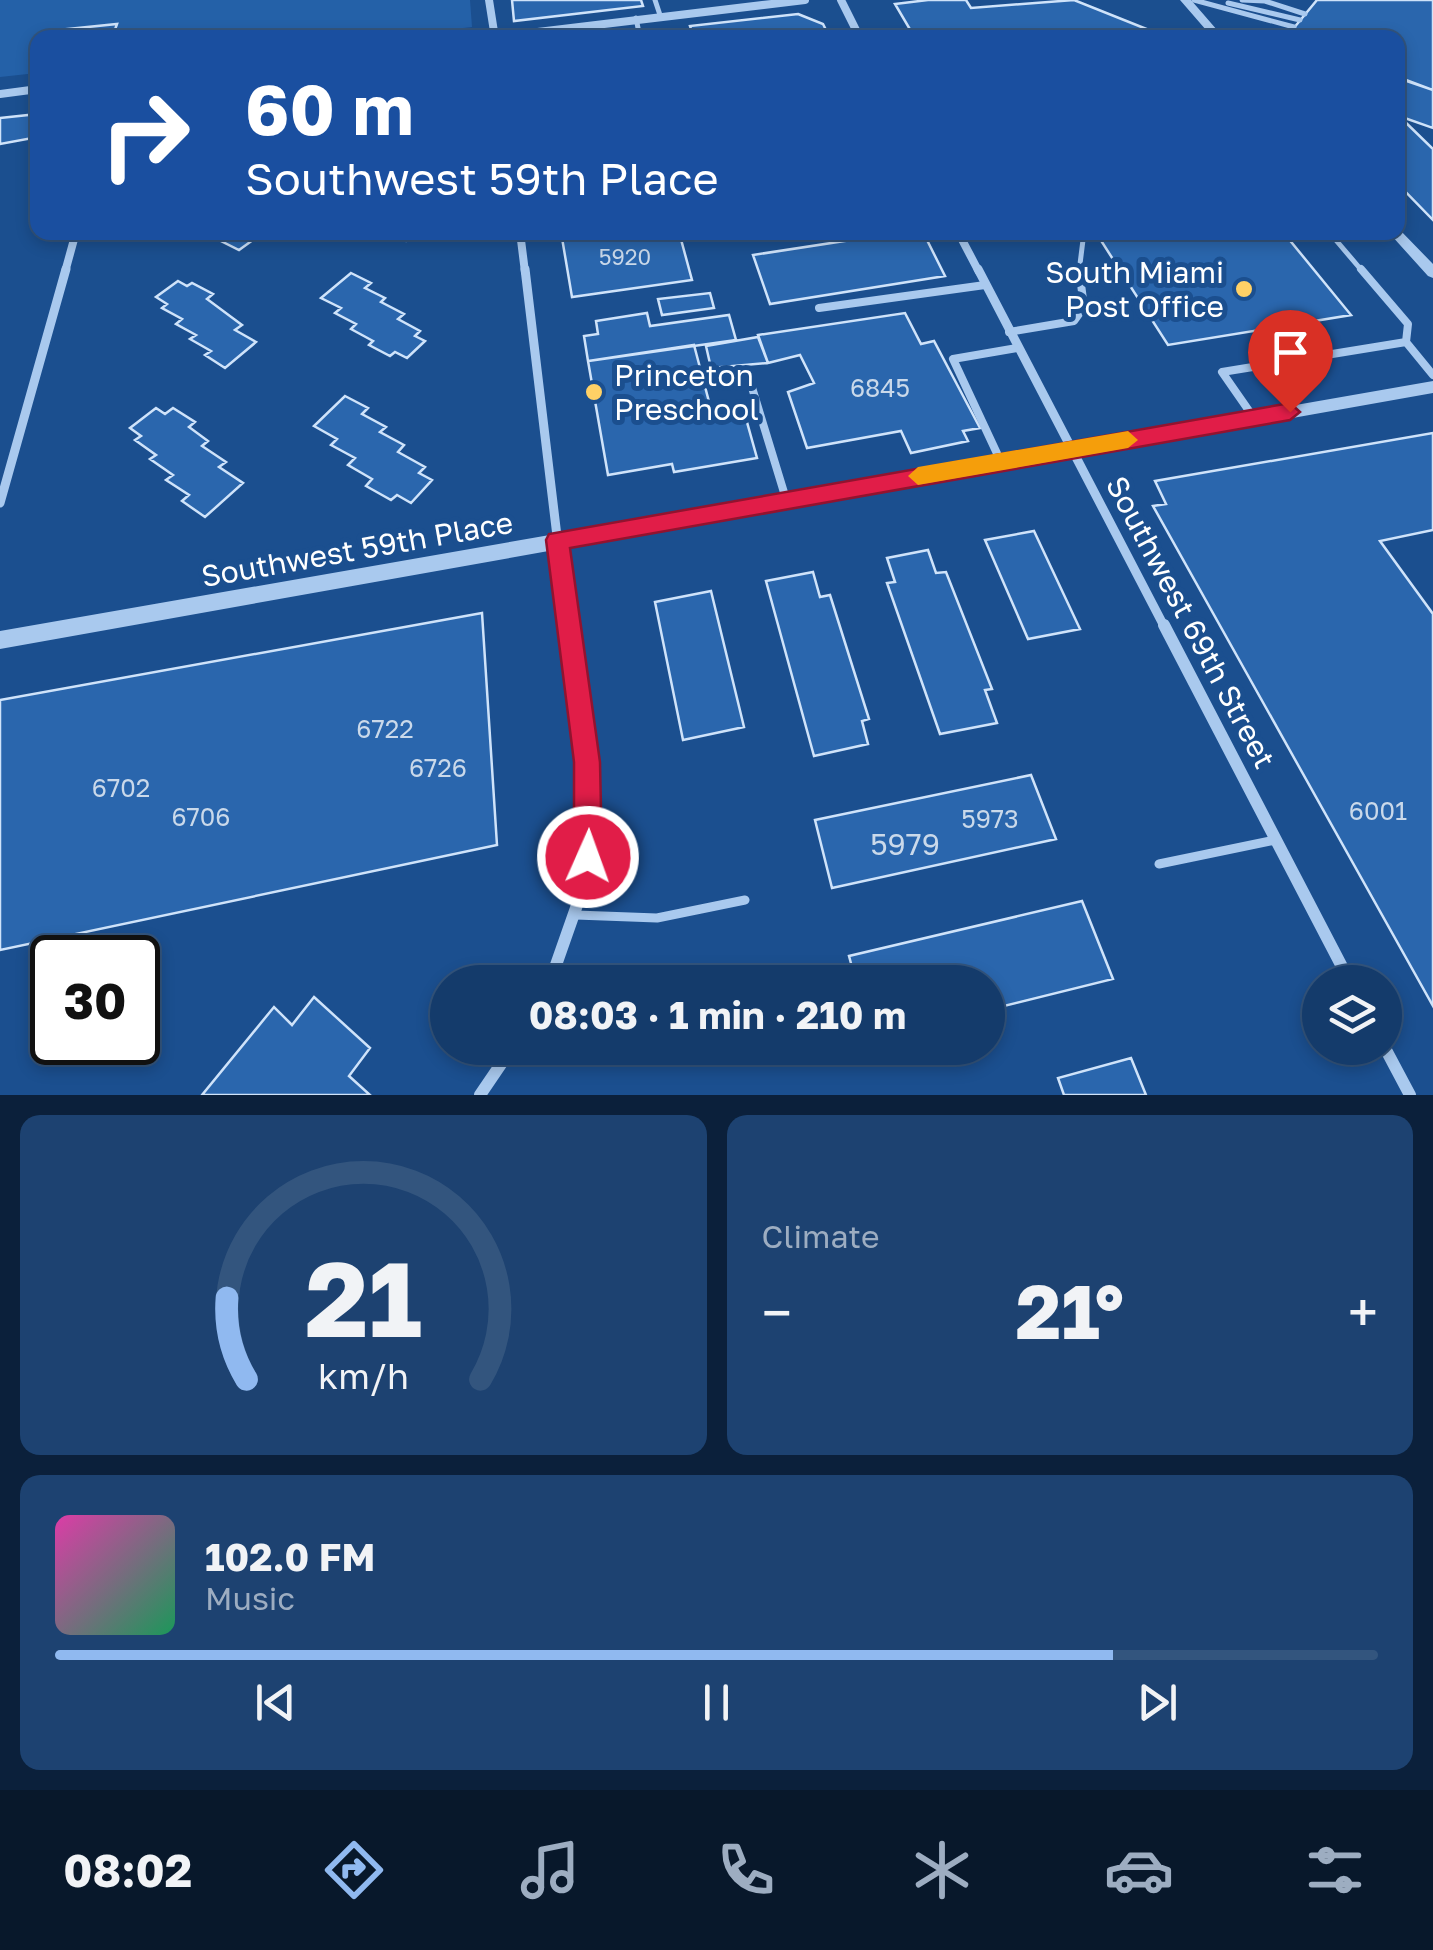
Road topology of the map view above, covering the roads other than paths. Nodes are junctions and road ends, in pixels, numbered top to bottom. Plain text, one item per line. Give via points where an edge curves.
1 (489, 0) edge
2 (656, 0) edge
3 (805, 0) edge
4 (841, 0) edge
5 (1185, 0) edge
6 (1194, 0) edge
7 (1203, 0) edge
8 (1242, 0) edge
9 (1305, 14) dead end
10 (660, 16) junction
11 (636, 18) junction
12 (1300, 20) dead end
13 (1294, 27) dead end
14 (491, 30) edge
15 (545, 30) edge
16 (638, 30) edge
17 (856, 30) edge
18 (1212, 30) edge
19 (30, 90) edge
20 (0, 94) edge
21 (74, 240) edge
22 (521, 240) edge
23 (962, 240) edge
24 (1082, 240) edge
25 (1336, 240) edge
26 (1403, 240) edge
27 (1433, 273) edge
28 (985, 284) junction
29 (819, 308) dead end
30 (1009, 332) junction
31 (1406, 342) junction
32 (1017, 348) junction
33 (1433, 374) edge
34 (750, 380) dead end
35 (1433, 387) edge
36 (1254, 418) junction
37 (1070, 450) junction
38 (1001, 462) junction
39 (786, 499) junction
40 (0, 503) edge
41 (558, 540) junction
42 (0, 640) edge
43 (1276, 840) junction
44 (1158, 864) dead end
45 (745, 900) dead end
46 (576, 914) junction
47 (556, 965) edge
48 (1341, 965) edge
49 (500, 1065) edge
50 (1394, 1065) edge
51 (480, 1095) edge
52 (1410, 1095) edge

1 - 14 street
2 - 10 lane
3 - 10 street
4 - 17 street
5 - 18 street
6 - 13 lane
7 - 12 lane
8 - 9 lane
10 - 11 street
11 - 15 street
11 - 16 lane
19 - 20 street
21 - 40 street
22 - 41 street
23 - 28 street, Southwest 69th Street
24 - 30 lane via 1084,308 1074,320
25 - 31 lane via 1408,324
26 - 27 street
28 - 29 lane
28 - 30 street, Southwest 69th Street
30 - 32 street, Southwest 69th Street
31 - 33 lane
31 - 36 lane via 1222,372
32 - 37 street, Southwest 69th Street
32 - 38 lane via 953,358
34 - 39 lane
35 - 36 street, Southwest 59th Place
36 - 37 street, Southwest 59th Place
37 - 38 street, Southwest 59th Place
37 - 43 street, Southwest 69th Street
38 - 39 street, Southwest 59th Place
39 - 41 street, Southwest 59th Place
41 - 42 street, Southwest 59th Place
41 - 46 street via 590,796 588,857
43 - 44 lane
43 - 48 street, Southwest 69th Street
45 - 46 lane via 656,918
46 - 47 street
49 - 51 street
50 - 52 street

